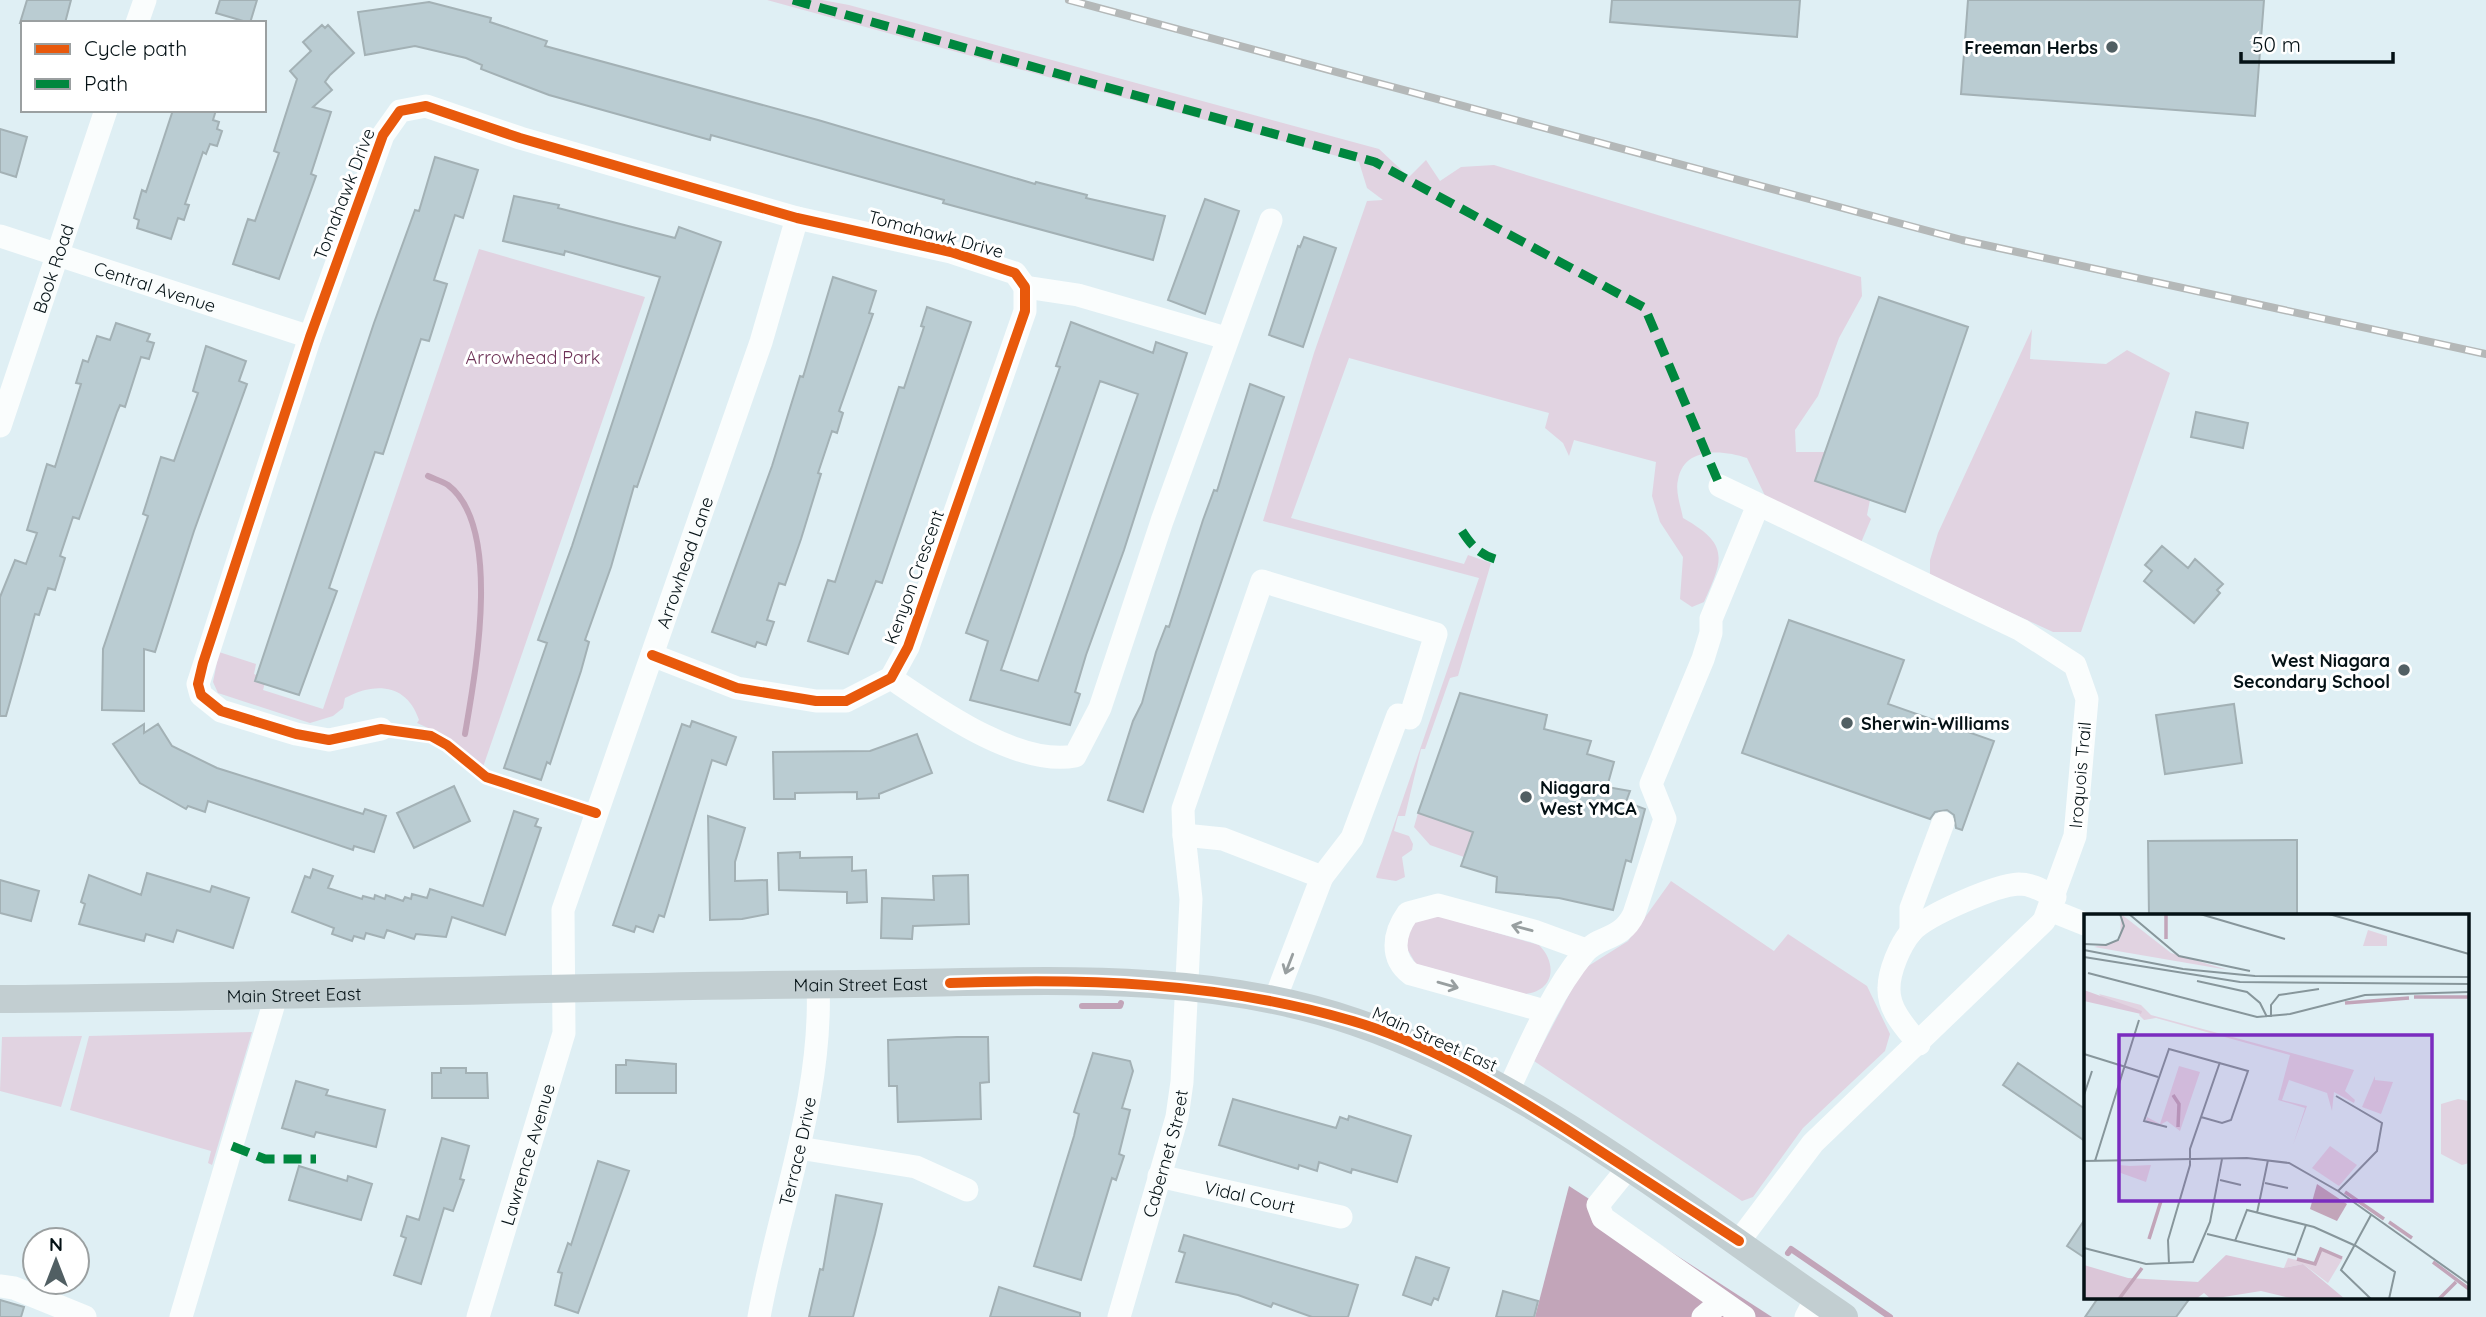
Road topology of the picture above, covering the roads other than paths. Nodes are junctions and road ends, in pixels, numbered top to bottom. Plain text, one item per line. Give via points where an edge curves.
1 (145, 0) edge
2 (138, 21) edge
3 (105, 112) edge
4 (797, 218) junction
5 (1271, 219) dead end
6 (0, 236) edge
7 (57, 253) junction
8 (1025, 287) junction
9 (310, 337) junction
10 (1226, 338) junction
11 (0, 426) edge
12 (1720, 486) dead end
13 (1758, 505) junction
14 (652, 655) junction
15 (891, 678) junction
16 (380, 729) dead end
17 (1943, 823) dead end
18 (1184, 835) junction
19 (1322, 877) junction
20 (2052, 903) junction
21 (2084, 923) edge
22 (1911, 932) junction
23 (1586, 950) junction
24 (818, 984) junction
25 (1185, 988) junction
26 (565, 989) junction
27 (277, 993) junction
28 (0, 999) edge
29 (1274, 1002) junction
30 (1545, 1012) junction
31 (1919, 1044) junction
32 (1507, 1093) junction
33 (799, 1148) junction
34 (1628, 1168) junction
35 (1159, 1176) junction
36 (967, 1190) dead end
37 (1341, 1217) dead end
38 (1739, 1241) junction
39 (0, 1286) edge
40 (1721, 1302) junction
41 (1811, 1307) edge
42 (85, 1317) edge
43 (181, 1317) edge
44 (478, 1317) edge
45 (759, 1317) edge
46 (1119, 1317) edge
47 (1703, 1317) edge
48 (1744, 1317) edge
49 (1844, 1317) edge

1 - 2 street
3 - 7 street, Book Road
4 - 8 street, Tomahawk Drive via 951,252 1015,273
4 - 9 street, Tomahawk Drive via 426,106 400,111 383,135
4 - 14 street, Arrowhead Lane via 761,342
5 - 10 street
6 - 7 street, Central Avenue
7 - 9 street, Central Avenue
7 - 11 street, Book Road
8 - 10 street via 1078,295
8 - 15 street, Kenyon Crescent via 1025,311 961,501 908,647
9 - 16 street, Tomahawk Drive via 198,684 201,695 221,711 296,734 329,740
10 - 15 street via 1100,708 1075,756 1040,756 975,732
12 - 13 street, Iroquois Trail
13 - 20 street, Iroquois Trail via 2021,630 2076,665 2087,699 2076,836
13 - 23 street via 1711,618 1703,659 1651,784 1665,819 1634,914 1627,928
14 - 15 street via 737,688 817,701 846,701
14 - 26 street, Arrowhead Lane via 563,910
17 - 22 street via 1911,908
18 - 19 street via 1223,839
18 - 19 street, Cabernet Street via 1183,809 1262,581 1436,634 1410,718 1398,715 1352,838
18 - 25 street, Cabernet Street via 1191,900
19 -> 29 street
20 - 21 street
20 - 22 street via 2031,886 2010,886 1943,912
20 - 31 street, Iroquois Trail via 2044,921
22 - 31 street via 1895,961 1888,988 1895,1013
23 - 30 street
23 -> 30 street via 1438,905 1408,913 1399,925 1394,944 1399,965 1411,974
24 - 25 main road, Main Street East via 1018,980
24 - 26 main road, Main Street East
24 - 33 street, Terrace Drive via 820,1026
25 - 29 main road, Main Street East
25 - 35 street, Cabernet Street via 1181,1093
26 - 27 main road, Main Street East
26 - 44 street, Lawrence Avenue via 565,1034
27 - 28 main road, Main Street East
27 - 43 street
29 - 32 main road, Main Street East via 1350,1020 1404,1040
30 - 32 street
31 - 38 street, Iroquois Trail via 1813,1143
32 - 34 main road, Main Street East
33 - 36 street via 916,1167
33 - 45 street, Terrace Drive
34 - 38 main road, Main Street East
34 - 40 street via 1598,1205 1602,1218
35 - 37 street, Vidal Court
35 - 46 street, Cabernet Street
38 - 41 main road, Main Street East
39 - 42 street
40 - 47 street
40 - 48 street
41 - 49 main road, Main Street East

